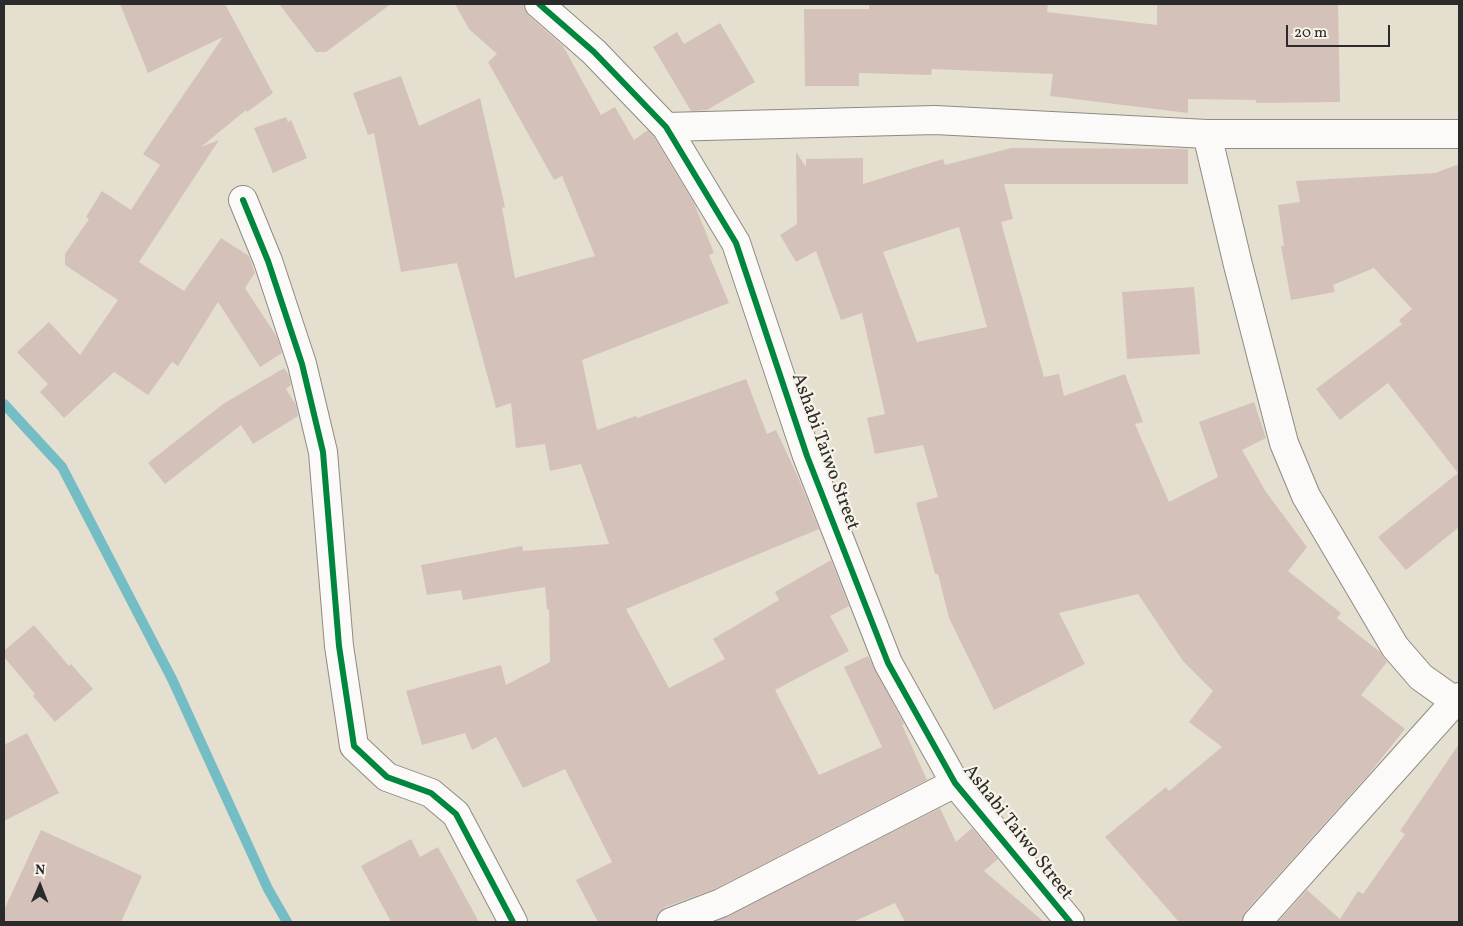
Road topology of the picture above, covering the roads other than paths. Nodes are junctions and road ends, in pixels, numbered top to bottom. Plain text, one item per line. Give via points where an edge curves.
1 (539, 4) edge
2 (666, 127) junction
3 (1207, 134) junction
4 (1459, 134) edge
5 (243, 200) dead end
6 (1458, 701) edge
7 (955, 783) junction
8 (513, 922) edge
9 (671, 922) edge
10 (1070, 922) edge
11 (1257, 922) edge

1 - 2 street, Ashabi Taiwo Street via 594,52
2 - 3 street via 935,120
2 - 7 street, Ashabi Taiwo Street via 736,243 807,456 888,663
3 - 4 street
3 - 6 street via 1284,443 1306,496 1395,648 1421,677
5 - 8 street via 268,261 299,355 323,452 339,646 354,746 386,777 431,793 456,814
6 - 11 street
7 - 9 street via 721,903
7 - 10 street, Ashabi Taiwo Street

